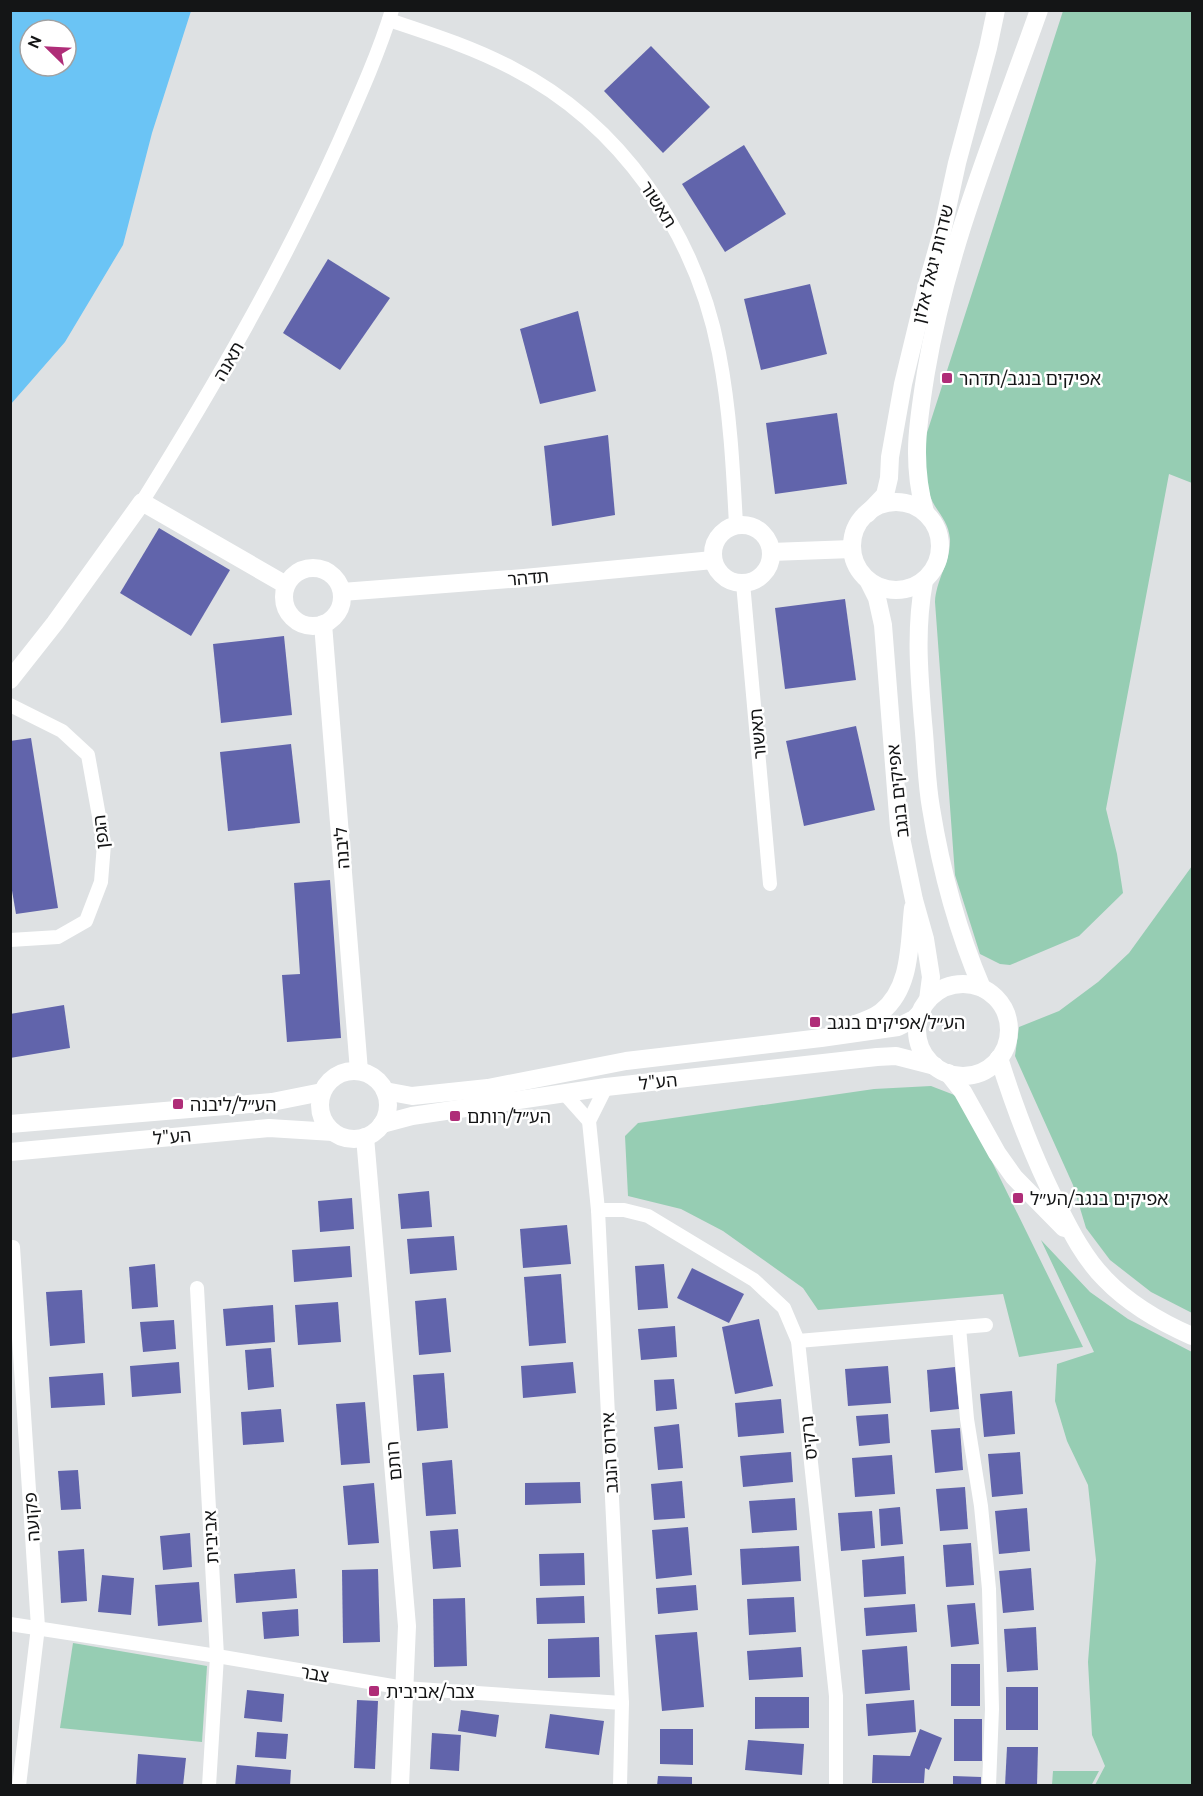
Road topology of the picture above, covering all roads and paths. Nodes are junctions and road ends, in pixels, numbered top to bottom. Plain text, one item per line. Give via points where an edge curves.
1 (996, 10) edge
2 (1039, 10) edge
3 (390, 15) edge
4 (142, 502) junction
5 (925, 512) junction
6 (867, 514) junction
7 (736, 525) junction
8 (852, 549) junction
9 (771, 552) junction
10 (713, 560) junction
11 (924, 581) junction
12 (869, 582) junction
13 (743, 583) junction
14 (286, 585) junction
15 (342, 592) junction
16 (323, 624) junction
17 (10, 680) edge
18 (10, 705) edge
19 (770, 884) dead end
20 (914, 900) junction
21 (10, 940) edge
22 (982, 988) junction
23 (925, 1005) junction
24 (821, 1038) junction
25 (999, 1058) junction
26 (941, 1069) junction
27 (359, 1071) junction
28 (606, 1087) junction
29 (385, 1091) junction
30 (322, 1092) junction
31 (564, 1093) junction
32 (589, 1121) junction
33 (10, 1124) edge
34 (382, 1124) junction
35 (333, 1132) junction
36 (365, 1137) junction
37 (10, 1152) edge
38 (598, 1210) junction
39 (1074, 1237) junction
40 (13, 1247) dead end
41 (197, 1288) dead end
42 (986, 1325) dead end
43 (959, 1327) junction
44 (1192, 1336) edge
45 (798, 1341) junction
46 (10, 1624) edge
47 (38, 1627) junction
48 (217, 1656) junction
49 (404, 1688) junction
50 (622, 1702) junction
51 (19, 1785) edge
52 (209, 1785) edge
53 (400, 1785) edge
54 (620, 1785) edge
55 (836, 1785) edge
56 (989, 1785) edge

1 - 6 street, שדרות יגאל אלון via 903,384 885,495
2 - 5 street, שדרות יגאל אלון via 964,220 933,335 916,448
3 - 4 street, תאנה via 353,109 280,265 197,414
3 - 7 street, תאשור via 513,69 565,101 609,138 647,182 677,232 702,288 719,351 730,421
4 - 14 street
4 - 17 street, תאנה
5 - 6 street via 901,501 874,507
5 - 11 street via 936,528 941,547 939,560
6 - 8 street via 855,529
7 - 9 street via 749,525 762,532
7 - 10 street via 717,538
8 - 9 street
8 - 12 street via 859,571
9 - 13 street via 763,573
10 - 13 street via 726,578
10 - 15 street, תדהר
11 - 12 street via 897,591
11 - 22 street, אפיקים בנגב via 917,648 930,806 958,930
12 - 20 street, אפיקים בנגב via 883,626 899,828
13 - 19 street, תאשור
14 - 15 street via 298,571 316,567 333,575
14 - 16 street via 284,603 293,619 310,626
15 - 16 street via 338,613
16 - 27 street, ליבנה
18 - 21 street, הגפן via 62,731 88,755 104,844 101,882 86,921 58,937
20 - 23 street, אפיקים בנגב via 931,977
20 - 24 street via 900,989 880,1013
22 - 23 street via 953,985
22 - 25 street via 1002,1005 1008,1018 1008,1039
23 - 24 street, הע"ל via 914,1019 898,1027
23 - 26 street via 918,1026 919,1041 925,1055
24 - 29 street, הע"ל via 626,1061 488,1088 412,1096
25 - 26 street via 976,1074 962,1076
25 - 39 street via 1032,1150
26 - 28 street, הע"ל via 896,1056
26 - 39 street via 963,1092 1014,1177
27 - 29 street via 370,1075
27 - 30 street via 337,1075
28 - 31 street, הע"ל
28 - 32 street
29 - 34 street via 387,1113
30 - 33 street, הע"ל via 272,1102
30 - 35 street via 321,1114
31 - 32 street
31 - 34 street, הע"ל
32 - 38 street, אירוס הנגב
34 - 36 street
35 - 36 street via 354,1139
35 - 37 street, הע"ל via 269,1128
36 - 49 street, רותם via 407,1626
38 - 45 street, נרקיס via 624,1210 648,1216 754,1280 784,1308
38 - 50 street, אירוס הנגב
39 - 44 street via 1104,1279 1127,1299 1146,1314
40 - 47 street, פקועה
41 - 48 street, אביבית
42 - 43 street
43 - 45 street
43 - 56 street via 988,1589 992,1689
45 - 55 street, נרקיס via 836,1696
46 - 47 street, צבר
47 - 48 street, צבר
47 - 51 street, פקועה
48 - 49 street, צבר
48 - 52 street, אביבית
49 - 50 street, צבר
49 - 53 street, רותם
50 - 54 street, אירוס הנגב

